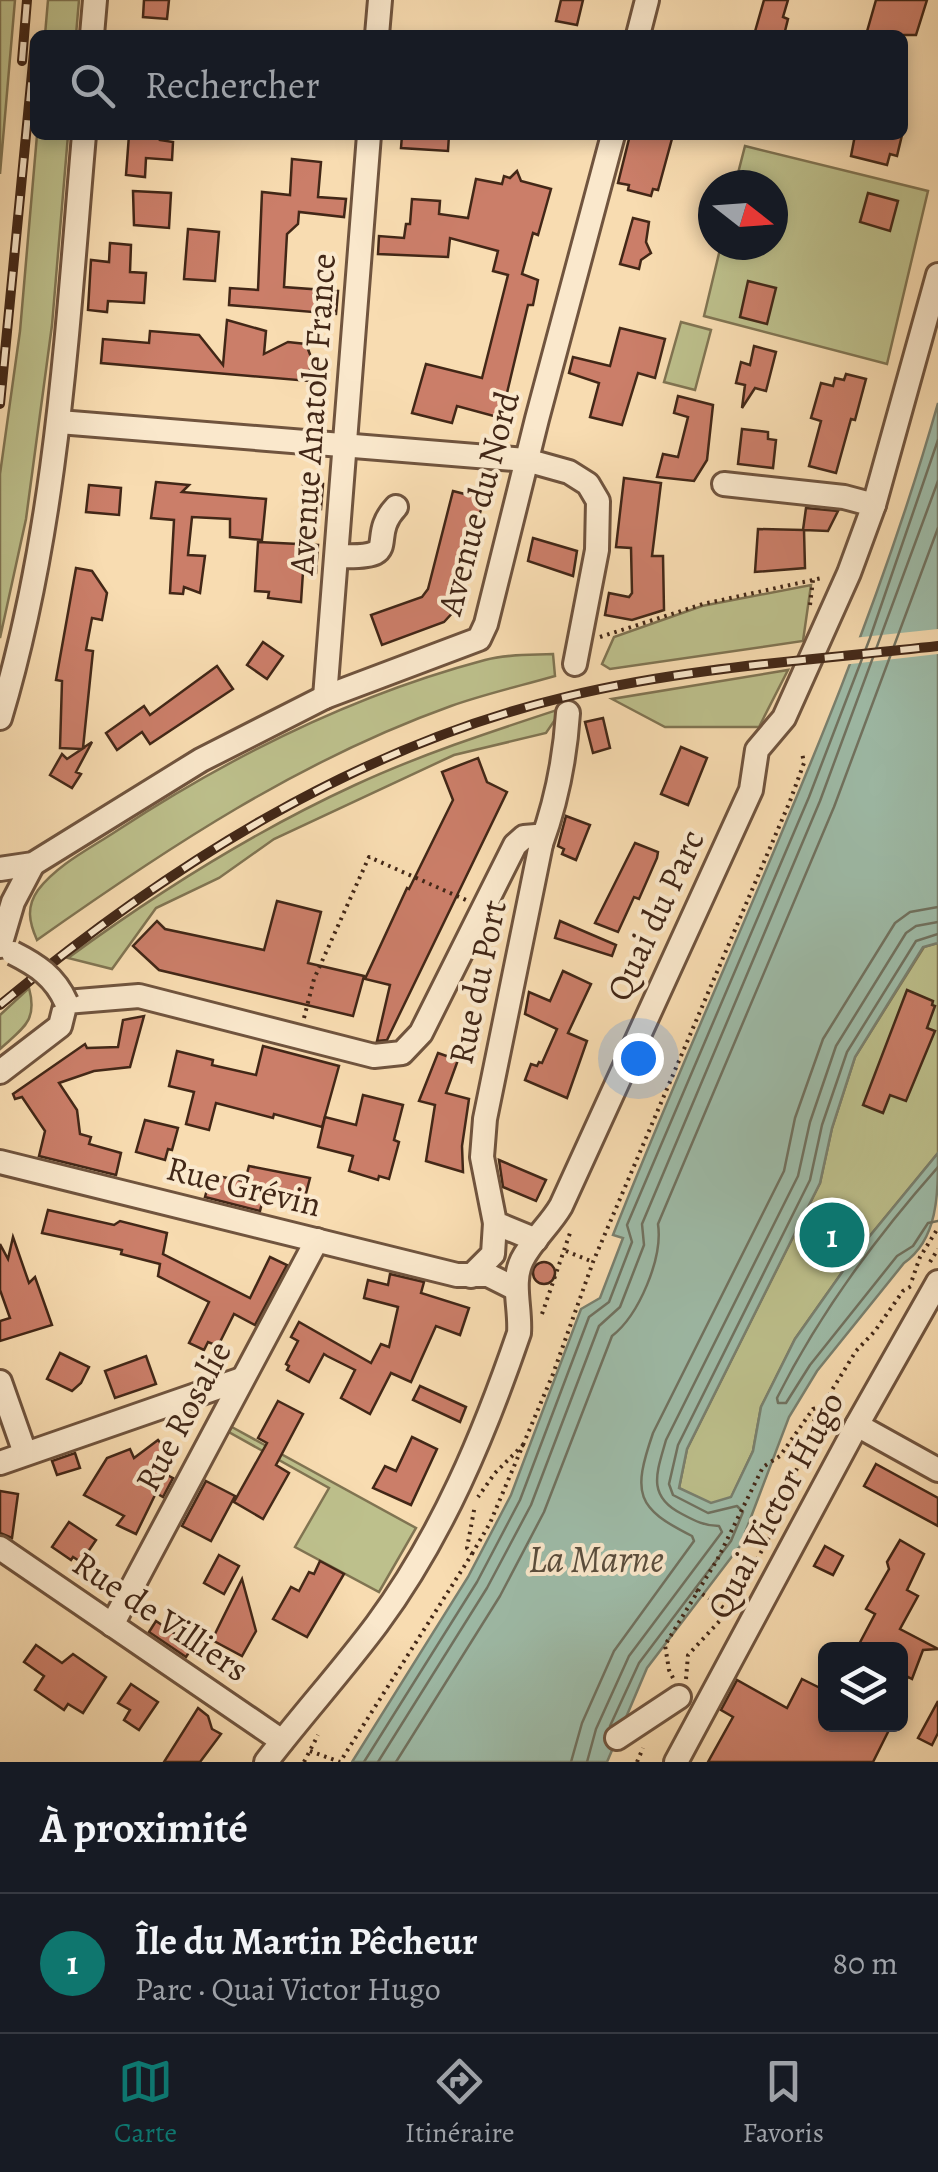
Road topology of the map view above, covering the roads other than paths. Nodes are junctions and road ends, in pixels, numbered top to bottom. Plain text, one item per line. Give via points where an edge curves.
1 (95, 0) edge
2 (380, 0) edge
3 (647, 0) edge
4 (92, 30) edge
5 (377, 30) edge
6 (639, 30) edge
7 (84, 140) edge
8 (369, 140) edge
9 (612, 140) edge
10 (938, 275) edge
11 (59, 422) junction
12 (346, 445) junction
13 (526, 460) junction
14 (724, 484) dead end
15 (874, 505) junction
16 (396, 507) dead end
17 (337, 556) junction
18 (576, 664) dead end
19 (325, 697) junction
20 (568, 713) dead end
21 (0, 718) edge
22 (541, 844) junction
23 (33, 864) junction
24 (0, 871) edge
25 (13, 902) junction
26 (4, 950) edge
27 (66, 1002) junction
28 (0, 1072) edge
29 (0, 1162) edge
30 (494, 1223) junction
31 (317, 1240) junction
32 (536, 1240) junction
33 (471, 1276) junction
34 (921, 1284) edge
35 (516, 1289) junction
36 (242, 1379) junction
37 (0, 1382) edge
38 (850, 1421) junction
39 (24, 1453) junction
40 (0, 1462) edge
41 (938, 1470) edge
42 (0, 1548) edge
43 (112, 1625) junction
44 (679, 1697) road end
45 (616, 1738) dead end
46 (282, 1741) junction
47 (266, 1762) edge
48 (676, 1762) edge

1 - 4 street
2 - 5 street
3 - 6 street
7 - 11 street
8 - 12 street, Avenue Anatole France
9 - 13 street, Avenue du Nord
10 - 15 street, Quai du Parc
11 - 12 street
11 - 21 street via 47,515
12 - 13 street
12 - 17 street, Avenue Anatole France
13 - 18 street via 568,472 588,484 598,501
13 - 19 street, Avenue du Nord via 479,639
14 - 15 street
15 - 32 street, Quai du Parc via 784,718 757,750 751,790 561,1206
16 - 17 street via 378,553
17 - 19 street, Avenue Anatole France
19 - 23 street, Avenue du Nord via 201,760
20 - 22 street, Rue du Port via 566,754
22 - 27 street via 536,836 524,836 515,845 421,1033 402,1054 374,1056 139,996
22 - 30 street, Rue du Port via 484,1119 482,1156
23 - 24 street
23 - 25 street
24 - 25 street
25 - 26 street
26 - 27 street, bridge via 47,973
27 - 28 street via 60,1026
29 - 31 street, Rue Grévin
30 - 32 street
30 - 33 street via 493,1254
31 - 33 street, Rue Grévin
31 - 36 street, Rue Rosalie
32 - 35 street, Quai du Parc via 521,1261
33 - 35 street, Rue Grévin via 488,1275
34 - 38 street, Quai Victor Hugo
35 - 46 street, Quai du Parc via 520,1333 434,1533 379,1622
36 - 39 street
36 - 43 street, Rue Rosalie
37 - 39 street
38 - 41 street
38 - 48 street, Quai Victor Hugo
39 - 40 street
42 - 43 street, Rue de Villiers
43 - 46 street, Rue de Villiers
44 - 45 street
46 - 47 street, Quai du Parc

